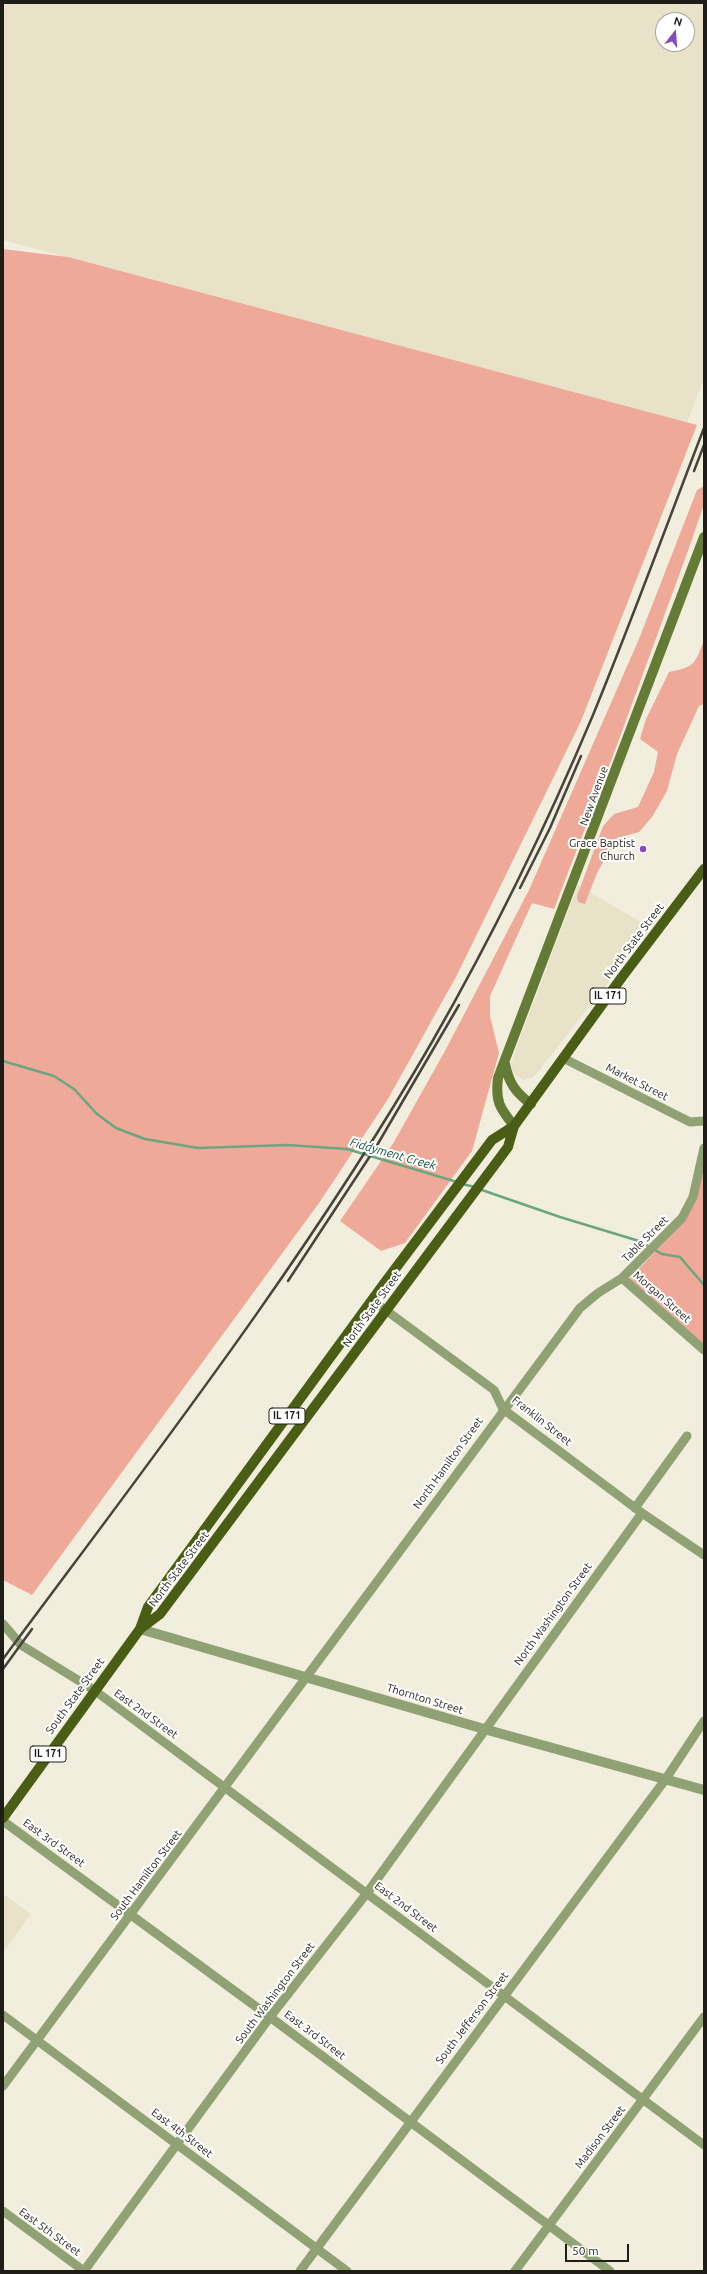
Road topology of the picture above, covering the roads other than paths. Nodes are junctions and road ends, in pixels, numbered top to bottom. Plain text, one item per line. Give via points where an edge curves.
1 (704, 537) edge
2 (704, 869) edge
3 (563, 1058) junction
4 (506, 1064) junction
5 (531, 1104) junction
6 (703, 1123) edge
7 (514, 1126) junction
8 (704, 1148) edge
9 (622, 1278) junction
10 (372, 1300) junction
11 (387, 1310) junction
12 (704, 1350) edge
13 (503, 1409) junction
14 (687, 1436) dead end
15 (638, 1511) junction
16 (704, 1555) edge
17 (3, 1624) edge
18 (140, 1629) junction
19 (306, 1676) junction
20 (94, 1690) junction
21 (704, 1721) edge
22 (484, 1729) junction
23 (665, 1780) junction
24 (226, 1788) junction
25 (704, 1790) edge
26 (3, 1818) edge
27 (3, 1821) edge
28 (367, 1893) junction
29 (131, 1915) junction
30 (504, 1995) junction
31 (3, 2015) edge
32 (704, 2016) edge
33 (270, 2017) junction
34 (37, 2041) junction
35 (3, 2086) edge
36 (642, 2099) junction
37 (410, 2122) junction
38 (704, 2144) edge
39 (178, 2145) junction
40 (3, 2212) edge
41 (549, 2225) junction
42 (317, 2248) junction
43 (84, 2271) edge
44 (300, 2271) edge
45 (347, 2271) edge
46 (515, 2271) edge
47 (610, 2271) edge

1 - 4 main road, New Avenue
2 - 3 main road, North State Street / IL 171
3 - 5 main road, North State Street / IL 171
3 - 6 street, Market Street via 690,1122
4 - 5 main road via 508,1079 516,1092
4 - 7 main road, New Avenue via 498,1078 496,1095 501,1110
5 - 7 main road, North State Street / IL 171
7 - 10 main road, North State Street / IL 171 via 492,1140
7 - 11 main road, North State Street / IL 171 via 508,1147
8 - 9 street, Table Street via 693,1198 682,1218
9 - 12 street, Morgan Street
9 - 13 street, North Hamilton Street via 580,1308
10 - 11 street, Franklin Street
10 - 18 main road, North State Street / IL 171 via 148,1607
11 - 13 street, Franklin Street via 494,1390
11 - 18 main road, North State Street / IL 171 via 160,1614
13 - 15 street, Franklin Street
13 - 19 street, North Hamilton Street
14 - 15 street, North Washington Street
15 - 16 street, Franklin Street
15 - 22 street, North Washington Street
17 - 20 street, East 2nd Street via 21,1645
18 - 19 street, Thornton Street
18 - 20 main road, South State Street / IL 171
19 - 22 street, Thornton Street
19 - 24 street, South Hamilton Street
20 - 24 street, East 2nd Street
20 - 26 main road, South State Street / IL 171
21 - 23 street, South Jefferson Street
22 - 23 street, Thornton Street
22 - 28 street, South Washington Street
23 - 25 street, Thornton Street
23 - 30 street, South Jefferson Street
24 - 28 street, East 2nd Street
24 - 29 street, South Hamilton Street
27 - 29 street, East 3rd Street
28 - 30 street, East 2nd Street
28 - 33 street, South Washington Street
29 - 33 street, East 3rd Street
29 - 34 street, South Hamilton Street
30 - 36 street, East 2nd Street
30 - 37 street, South Jefferson Street
31 - 34 street, East 4th Street
32 - 36 street, Madison Street
33 - 37 street, East 3rd Street
33 - 39 street, South Washington Street
34 - 35 street, South Hamilton Street
34 - 39 street, East 4th Street
36 - 38 street, East 2nd Street
36 - 41 street, Madison Street
37 - 41 street, East 3rd Street
37 - 42 street, South Jefferson Street
39 - 42 street, East 4th Street
39 - 43 street, South Washington Street
40 - 43 street, East 5th Street
41 - 46 street, Madison Street
41 - 47 street, East 3rd Street
42 - 44 street, South Jefferson Street
42 - 45 street, East 4th Street

